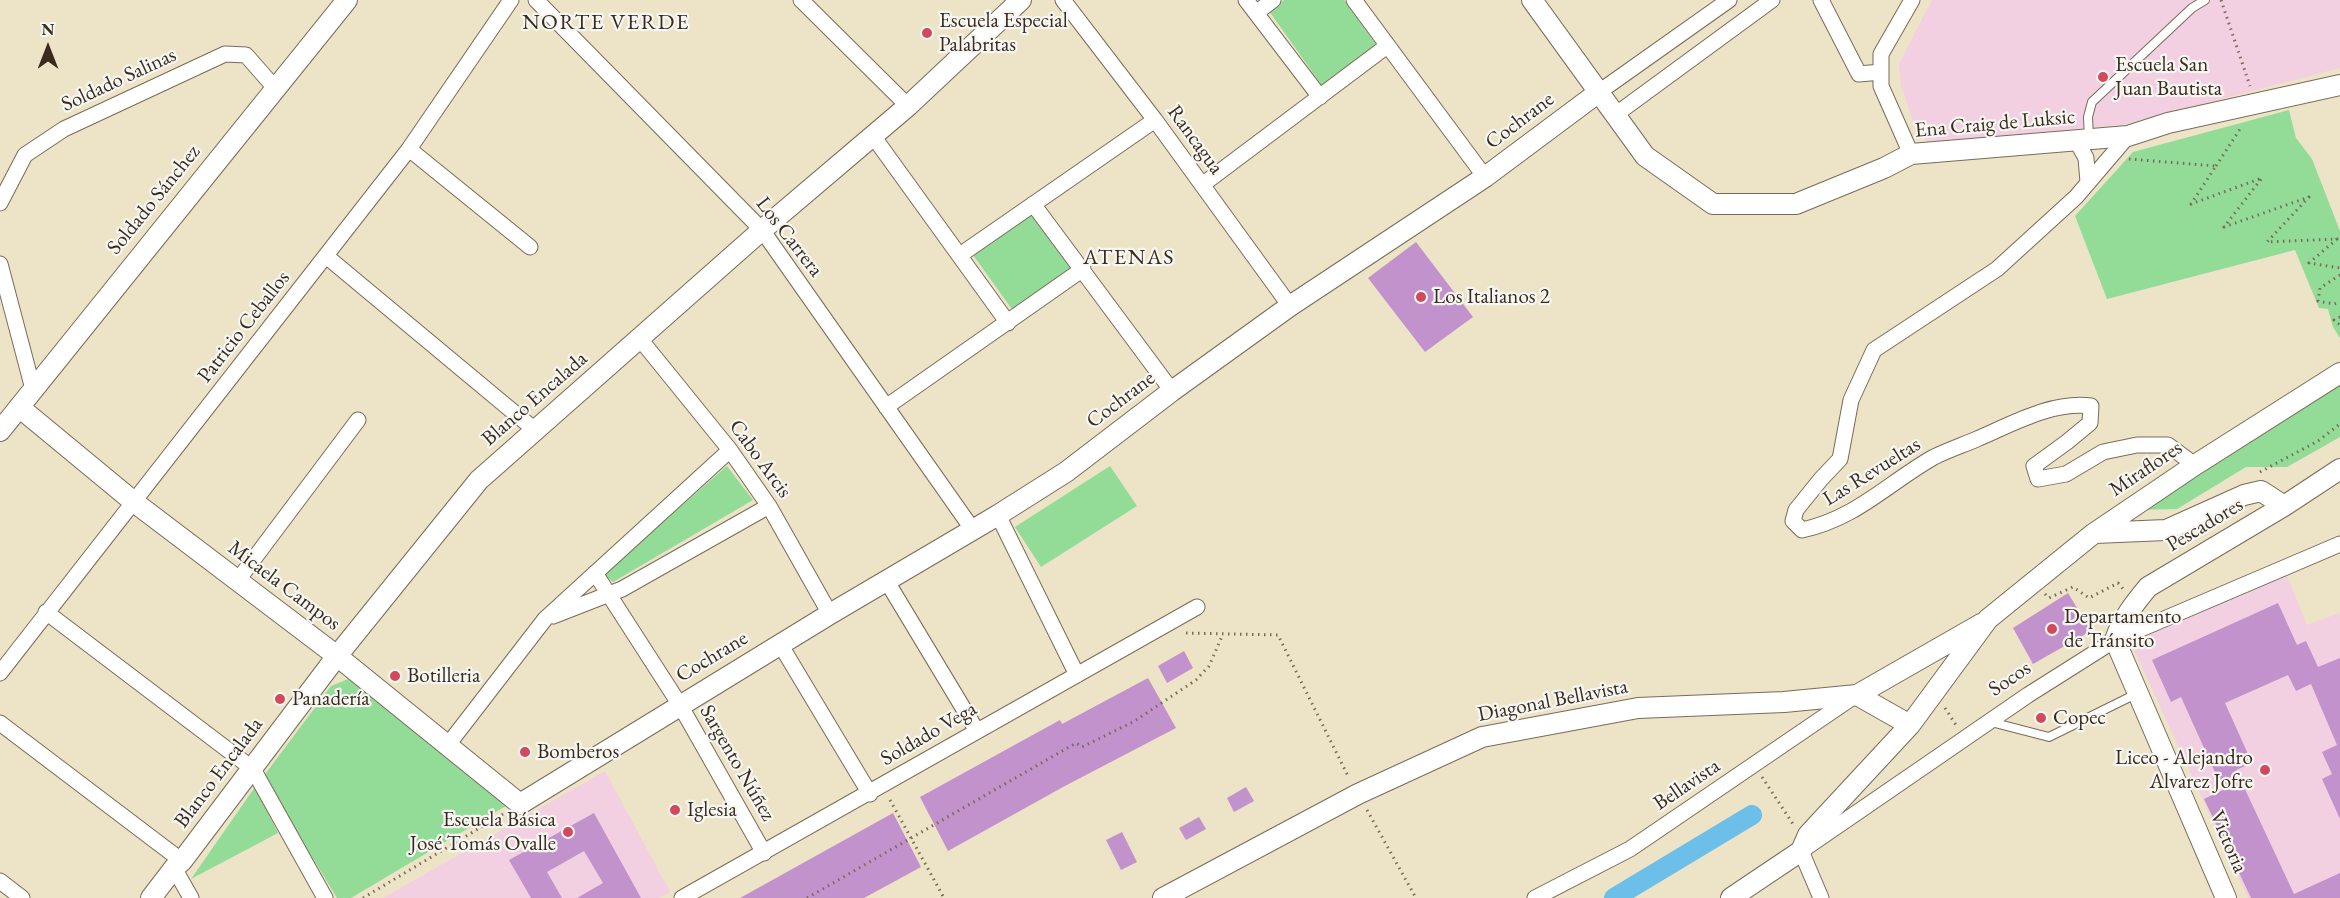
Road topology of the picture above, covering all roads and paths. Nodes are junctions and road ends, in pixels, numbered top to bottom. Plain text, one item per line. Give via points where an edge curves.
1 (347, 0) edge
2 (511, 0) edge
3 (536, 0) edge
4 (801, 0) edge
5 (1021, 0) edge
6 (1063, 0) edge
7 (1246, 0) edge
8 (1273, 0) edge
9 (1354, 0) edge
10 (1532, 0) edge
11 (1729, 0) edge
12 (1772, 0) edge
13 (1821, 0) edge
14 (1912, 0) edge
15 (2205, 0) edge
16 (2221, 0) edge
17 (1256, 13) junction
18 (1387, 46) junction
19 (1881, 72) junction
20 (2340, 85) edge
21 (274, 88) junction
22 (1599, 92) junction
23 (1320, 97) junction
24 (2257, 104) junction
25 (908, 106) junction
26 (1615, 115) junction
27 (1155, 120) junction
28 (873, 136) junction
29 (2128, 136) junction
30 (2082, 140) junction
31 (409, 149) junction
32 (1911, 154) junction
33 (2109, 157) junction
34 (2216, 166) junction
35 (1485, 177) junction
36 (2088, 182) junction
37 (1202, 185) junction
38 (0, 203) edge
39 (1033, 204) junction
40 (762, 230) junction
41 (530, 247) dead end
42 (960, 255) junction
43 (326, 256) junction
44 (0, 264) edge
45 (2340, 268) edge
46 (1083, 269) junction
47 (2340, 275) edge
48 (2340, 302) edge
49 (1290, 306) junction
50 (2340, 317) edge
51 (1008, 322) junction
52 (2340, 325) edge
53 (640, 339) junction
54 (2340, 373) edge
55 (33, 389) junction
56 (1173, 391) junction
57 (19, 407) junction
58 (886, 408) junction
59 (358, 420) dead end
60 (535, 430) junction
61 (0, 431) edge
62 (730, 450) junction
63 (2195, 465) junction
64 (2340, 469) edge
65 (134, 502) junction
66 (769, 506) junction
67 (2284, 506) junction
68 (998, 515) junction
69 (973, 530) junction
70 (2093, 534) junction
71 (2340, 544) edge
72 (594, 573) junction
73 (238, 580) junction
74 (886, 580) junction
75 (2031, 584) junction
76 (610, 593) junction
77 (2134, 603) junction
78 (1197, 607) dead end
79 (46, 612) junction
80 (830, 614) junction
81 (545, 619) junction
82 (1988, 619) junction
83 (1154, 631) junction
84 (1223, 634) junction
85 (2115, 640) junction
86 (780, 644) junction
87 (337, 656) junction
88 (0, 673) edge
89 (1077, 675) junction
90 (1933, 692) junction
91 (2138, 693) junction
92 (1857, 694) junction
93 (680, 705) junction
94 (1989, 722) junction
95 (0, 723) edge
96 (1910, 725) junction
97 (977, 730) junction
98 (1964, 739) junction
99 (447, 746) junction
100 (1754, 765) junction
101 (253, 769) junction
102 (876, 790) junction
103 (1358, 794) junction
104 (520, 804) junction
105 (1796, 829) dead end
106 (911, 839) junction
107 (1801, 851) junction
108 (764, 853) junction
109 (178, 864) junction
110 (0, 881) edge
111 (22, 898) edge
112 (150, 898) edge
113 (191, 898) edge
114 (325, 898) edge
115 (363, 898) edge
116 (682, 898) edge
117 (807, 898) edge
118 (944, 898) edge
119 (1163, 898) edge
120 (1416, 898) edge
121 (1535, 898) edge
122 (1731, 898) edge
123 (1821, 898) edge
124 (2226, 898) edge

1 - 21 street, Soldado Sánchez
2 - 31 street, Patricio Ceballos
3 - 40 street, Los Carrera
4 - 25 street
5 - 25 street, Blanco Encalada
6 - 27 street, Rancagua
7 - 17 street
8 - 17 street
9 - 18 street
10 - 22 street, Ena Craig de Luksic
11 - 22 street, Cochrane
12 - 26 street
13 - 19 street via 1859,74
14 - 19 street via 1881,54
15 - 30 lane via 2092,102
16 - 24 path
17 - 23 street
18 - 23 street
18 - 35 street
19 - 32 street via 1881,86
20 - 24 street, Ena Craig de Luksic
21 - 38 street, Soldado Salinas via 246,55 225,54 64,129 25,155
21 - 55 street, Soldado Sánchez
22 - 26 street, Ena Craig de Luksic
22 - 35 street, Cochrane
23 - 37 street
24 - 29 street, Ena Craig de Luksic
24 - 34 path
25 - 28 street, Blanco Encalada
26 - 32 street, Ena Craig de Luksic via 1645,156 1713,204 1796,204
27 - 37 street, Rancagua
27 - 39 street
28 - 40 street, Blanco Encalada
28 - 42 street
29 - 30 street, Ena Craig de Luksic
29 - 33 street, Las Revueltas
30 - 32 street, Ena Craig de Luksic
30 - 36 street
31 - 41 street
31 - 43 street, Patricio Ceballos
33 - 34 path
33 - 36 street, Las Revueltas
34 - 45 path via 2191,204 2262,178 2224,227 2309,197 2267,242 2337,238 2309,263
35 - 49 street, Cochrane
36 - 63 street, Las Revueltas via 1997,269 1874,350 1851,400 1840,459 1796,510 1793,521 1802,531 1826,525 1858,509 1935,457 2034,414 2076,404 2091,406 2090,423 2034,466 2038,479 2066,474 2103,452 2137,445 2168,445
37 - 49 street, Rancagua
39 - 42 street
39 - 46 street
40 - 53 street, Blanco Encalada
40 - 58 street, Los Carrera
42 - 51 street
43 - 60 street
43 - 65 street, Patricio Ceballos
44 - 55 street
46 - 51 street
46 - 56 street
47 - 48 path via 2320,288 2318,301
49 - 56 street, Cochrane
50 - 52 path via 2334,320
51 - 58 street
53 - 60 street, Blanco Encalada
53 - 62 street, Cabo Arcis
54 - 63 street, Miraflores
55 - 57 street, Soldado Sánchez
56 - 68 street, Cochrane via 1066,472
57 - 61 street, Soldado Sánchez
57 - 65 street, Micaela Campos
58 - 69 street, Los Carrera
59 - 73 street
60 - 87 street, Blanco Encalada via 480,480
62 - 66 street, Cabo Arcis
62 - 72 street
63 - 70 street, Miraflores
64 - 67 street, Pescadores
65 - 73 street, Micaela Campos
65 - 79 street, Patricio Ceballos
66 - 76 street
66 - 80 street, Cabo Arcis
67 - 70 street via 2261,491 2166,530
67 - 77 street, Pescadores via 2148,587
68 - 69 street, Cochrane
68 - 89 street
69 - 74 street, Cochrane
70 - 75 street, Miraflores
71 - 85 street, Socos
72 - 76 street, Sargento Núñez
72 - 81 street
73 - 87 street, Micaela Campos
74 - 80 street, Cochrane
74 - 97 street
75 - 77 path via 2049,598 2073,587 2089,598 2118,583
75 - 82 street, Miraflores
76 - 81 street
76 - 93 street, Sargento Núñez
77 - 85 street, Pescadores
78 - 83 street, Soldado Vega
79 - 88 street, Patricio Ceballos
79 - 101 street
80 - 86 street, Cochrane
81 - 99 street
82 - 90 street, Miraflores
82 - 92 street, Miraflores
83 - 84 path
83 - 89 street, Soldado Vega
84 - 103 path via 1278,635
84 - 106 path via 1209,666 1196,680 1133,722 1082,747 1076,743
85 - 91 street, Victoria
85 - 94 street, Socos
86 - 93 street, Cochrane
86 - 102 street
87 - 99 street, Micaela Campos
87 - 101 street, Blanco Encalada
89 - 97 street, Soldado Vega
90 - 96 street, Miraflores
90 - 98 path
91 - 94 lane via 2049,737
91 - 124 street, Victoria
92 - 96 street
92 - 100 street, Bellavista
92 - 103 street, Diagonal Bellavista via 1784,702 1638,708 1482,737
93 - 104 street, Cochrane
93 - 108 street, Sargento Núñez
94 - 98 street, Socos
95 - 109 street
96 - 107 street, Miraflores via 1808,835
97 - 102 street, Soldado Vega
98 - 107 street, Socos
99 - 104 street, Micaela Campos
100 - 105 path
100 - 121 street, Bellavista via 1630,849
101 - 109 street, Blanco Encalada
101 - 114 street
102 - 106 path
102 - 108 street, Soldado Vega
103 - 119 street, Diagonal Bellavista
103 - 120 path
104 - 115 path
106 - 117 path
106 - 118 path
107 - 122 street, Socos
107 - 123 street
108 - 116 street, Soldado Vega
109 - 112 street, Blanco Encalada
109 - 113 street
110 - 111 street

